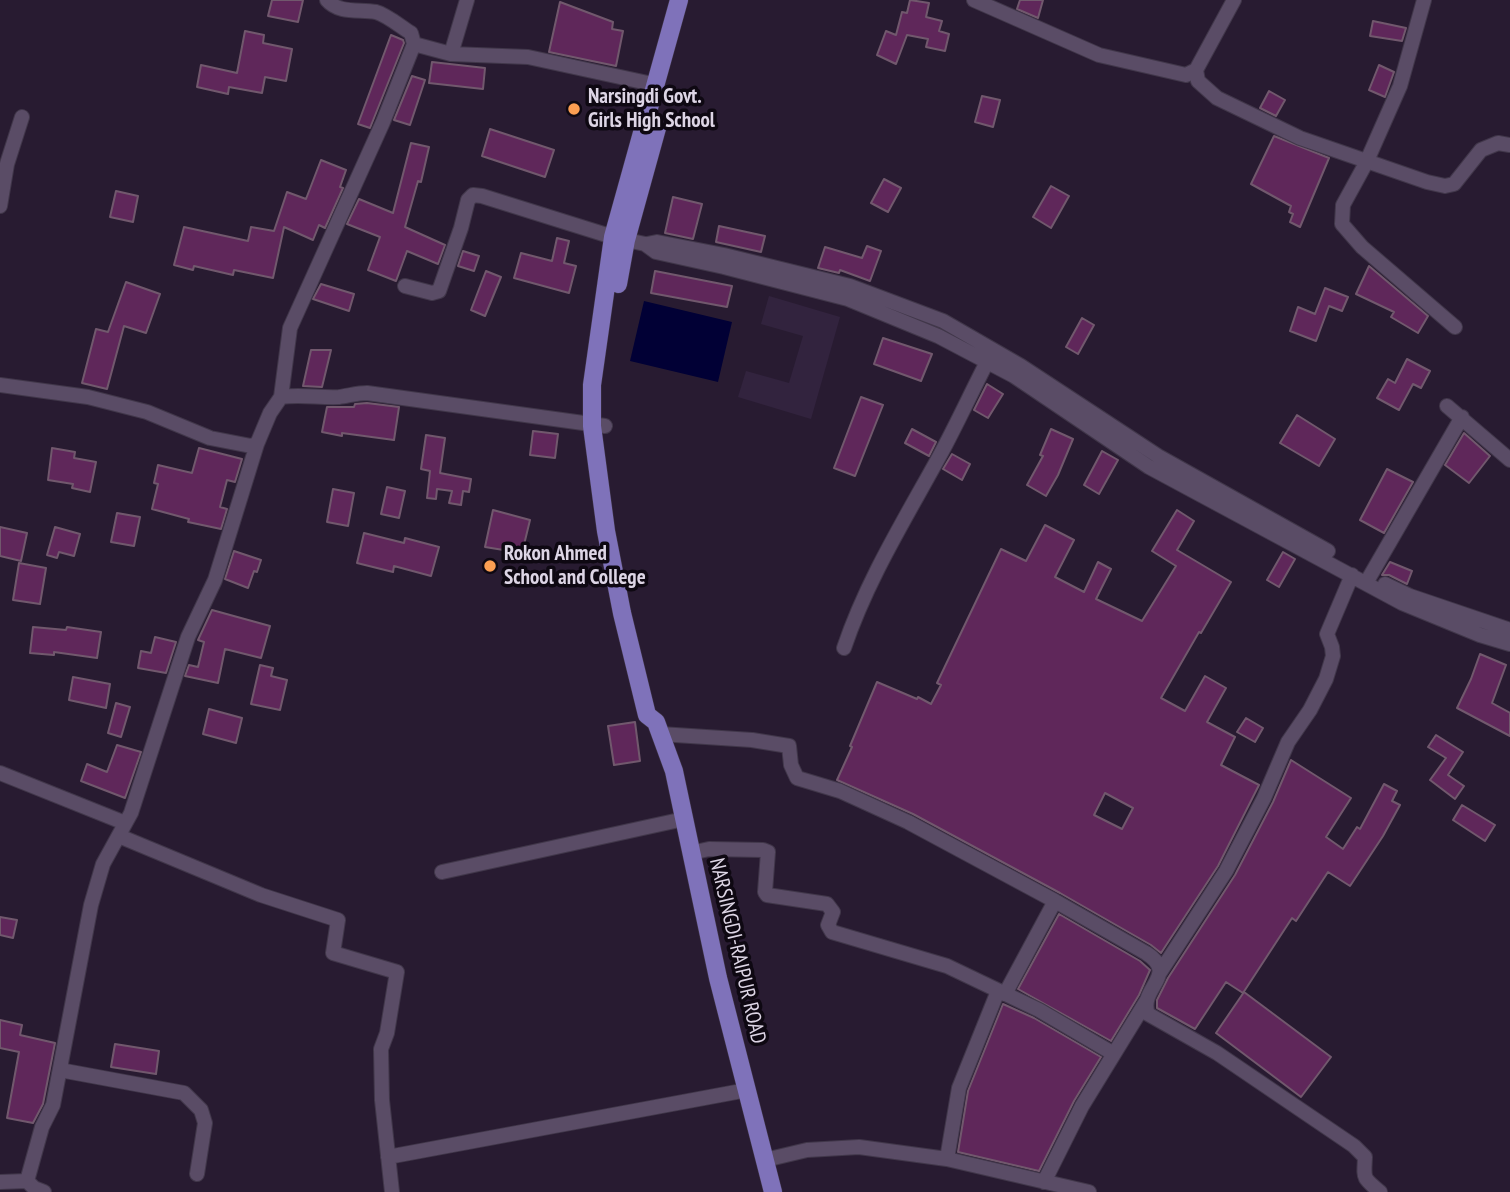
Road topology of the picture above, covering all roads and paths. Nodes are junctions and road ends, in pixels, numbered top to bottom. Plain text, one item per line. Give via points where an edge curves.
1 (327, 0) edge
2 (467, 0) edge
3 (679, 0) edge
4 (691, 0) edge
5 (974, 0) edge
6 (1234, 0) edge
7 (1424, 0) edge
8 (414, 44) junction
9 (451, 54) junction
10 (1196, 71) junction
11 (657, 85) junction
12 (22, 117) dead end
13 (1510, 145) edge
14 (1367, 163) junction
15 (0, 206) edge
16 (620, 239) junction
17 (645, 244) junction
18 (404, 286) dead end
19 (1455, 327) dead end
20 (987, 362) junction
21 (0, 385) edge
22 (281, 397) junction
23 (1447, 406) dead end
24 (1462, 417) junction
25 (598, 426) junction
26 (257, 444) junction
27 (1510, 460) edge
28 (1352, 575) junction
29 (1367, 580) junction
30 (1510, 630) edge
31 (1510, 644) edge
32 (844, 648) dead end
33 (658, 728) junction
34 (0, 774) edge
35 (684, 819) junction
36 (122, 830) junction
37 (691, 853) junction
38 (442, 872) dead end
39 (1055, 901) junction
40 (1159, 974) junction
41 (1002, 993) junction
42 (1147, 1000) junction
43 (1114, 1054) junction
44 (60, 1070) junction
45 (747, 1090) junction
46 (388, 1157) junction
47 (947, 1159) junction
48 (765, 1160) junction
49 (197, 1174) dead end
50 (27, 1181) junction
51 (0, 1182) edge
52 (1044, 1182) junction
53 (44, 1192) edge
54 (392, 1192) edge
55 (773, 1192) edge
56 (1089, 1192) edge
57 (1380, 1192) edge

1 - 8 street via 332,6 378,13 411,33
2 - 9 street
3 - 11 main road, NARSINGDI-RAIPUR ROAD
4 - 16 main road, NARSINGDI-RAIPUR ROAD
5 - 10 street via 1099,55 1186,75
6 - 10 street
7 - 14 street via 1400,86
8 - 9 street
8 - 22 street via 290,328
9 - 11 street via 528,57
10 - 14 street via 1198,81 1217,98 1300,138
11 - 16 main road, NARSINGDI-RAIPUR ROAD
12 - 15 street via 6,164
13 - 14 street via 1481,150 1458,180 1445,186
14 - 19 street via 1343,205 1342,225
16 - 17 street
16 - 18 street via 472,195 439,290 432,293
16 - 25 main road, NARSINGDI-RAIPUR ROAD via 592,385
17 - 20 street via 656,252 848,299
17 - 29 street via 724,255 850,286 943,321 1158,456 1339,557
20 - 28 street via 1149,467
20 - 32 street via 893,539
21 - 26 street via 88,397 147,412 210,438
22 - 25 street via 367,393
22 - 26 street
23 - 24 street
24 - 27 street
24 - 29 street
25 - 33 main road, NARSINGDI-RAIPUR ROAD via 606,531 622,613 647,715
26 - 36 street via 215,580 188,637
28 - 29 street
28 - 40 street via 1327,634 1333,656 1326,679 1289,742 1226,871
29 - 30 street
29 - 31 street via 1402,603
33 - 35 main road, NARSINGDI-RAIPUR ROAD via 674,771
33 - 39 street via 789,746 797,778 887,811
34 - 36 street
35 - 37 main road, NARSINGDI-RAIPUR ROAD
35 - 38 street
36 - 44 street via 103,864 91,905
36 - 46 street via 261,895 338,920 333,953 397,972 381,1049
37 - 41 street via 709,849 768,852 767,895 827,904 833,912 828,925 832,932 947,966
37 - 45 main road, NARSINGDI-RAIPUR ROAD
39 - 40 street via 1153,958 1159,963
39 - 41 street
40 - 42 street
41 - 43 street
41 - 47 street via 960,1088
42 - 43 street
42 - 57 street via 1147,1014 1217,1053 1354,1146 1365,1157 1365,1180
43 - 52 street
44 - 49 street via 184,1093 196,1103 205,1123
44 - 50 street
45 - 46 street
45 - 48 main road, NARSINGDI-RAIPUR ROAD
46 - 54 street
47 - 48 street via 859,1147 807,1150
47 - 52 street
48 - 55 main road, NARSINGDI-RAIPUR ROAD
50 - 51 street
50 - 53 street
52 - 56 street

